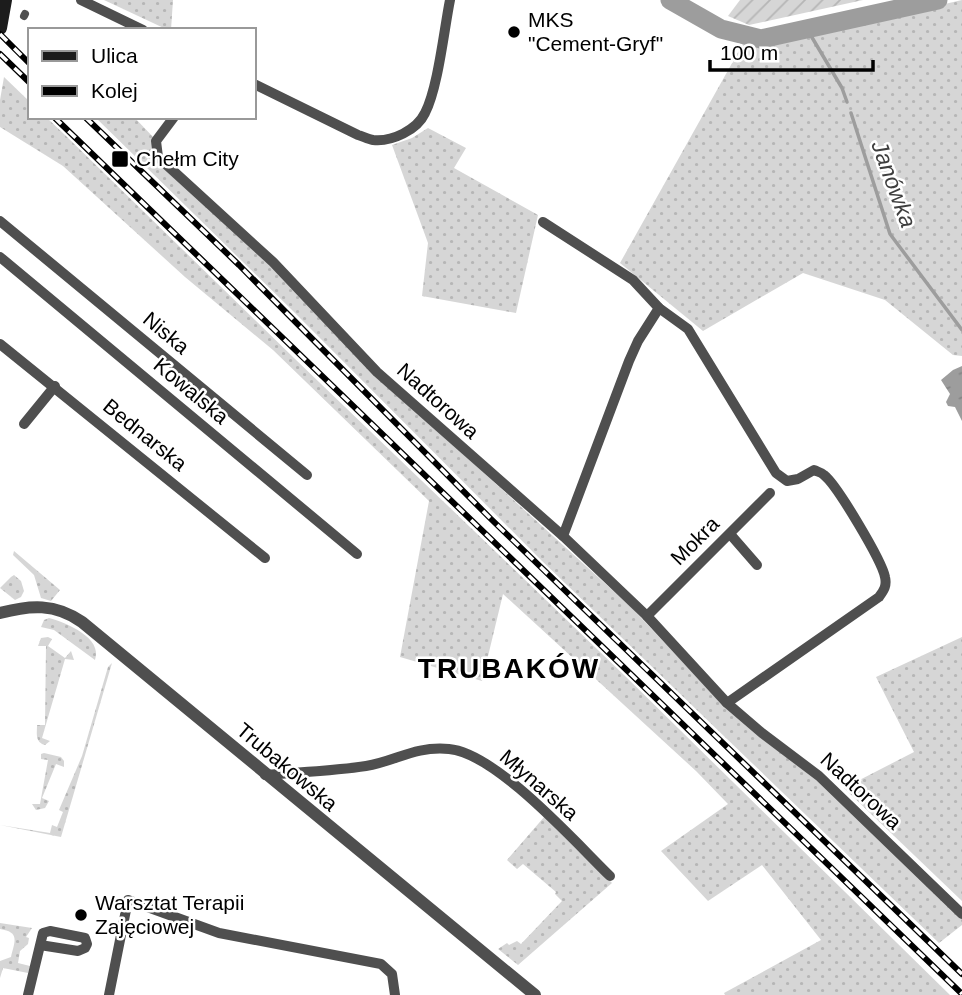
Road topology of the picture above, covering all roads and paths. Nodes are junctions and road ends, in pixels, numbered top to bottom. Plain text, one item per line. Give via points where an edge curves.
1 (5, 0) edge
2 (81, 0) edge
3 (450, 0) edge
4 (139, 28) edge
5 (0, 29) edge
6 (256, 85) edge
7 (172, 119) edge
8 (0, 221) edge
9 (543, 222) dead end
10 (0, 257) edge
11 (659, 308) junction
12 (0, 344) edge
13 (54, 386) junction
14 (24, 424) dead end
15 (307, 475) dead end
16 (770, 493) dead end
17 (730, 534) junction
18 (563, 536) junction
19 (357, 554) dead end
20 (265, 558) dead end
21 (757, 565) dead end
22 (0, 613) edge
23 (647, 616) junction
24 (727, 703) junction
25 (265, 775) junction
26 (610, 876) dead end
27 (962, 914) edge
28 (40, 945) dead end
29 (29, 995) edge
30 (109, 995) edge
31 (396, 995) edge
32 (535, 995) edge

1 - 5 main road
2 - 4 street
3 - 6 street via 432,95 425,114 404,133 373,140
7 - 18 street, Nadtorowa via 156,141 158,157 273,262 377,372
8 - 15 street, Niska
9 - 11 street via 633,280
10 - 19 street, Kowalska
11 - 18 street via 629,361
11 - 24 street via 699,343 776,473 787,481 814,470 831,483 886,579 879,597
12 - 13 street, Bednarska
13 - 14 street
13 - 20 street, Bednarska
16 - 17 street, Mokra
17 - 21 street
17 - 23 street, Mokra
18 - 23 street, Nadtorowa
22 - 25 street, Trubakowska via 45,606 75,617
23 - 24 street, Nadtorowa
24 - 27 street, Nadtorowa via 819,776
25 - 26 street, Młynarska via 368,765 415,750 451,749 482,760 513,783
25 - 32 street, Trubakowska
28 - 29 street
30 - 31 street via 128,900 219,933 381,964 392,974

